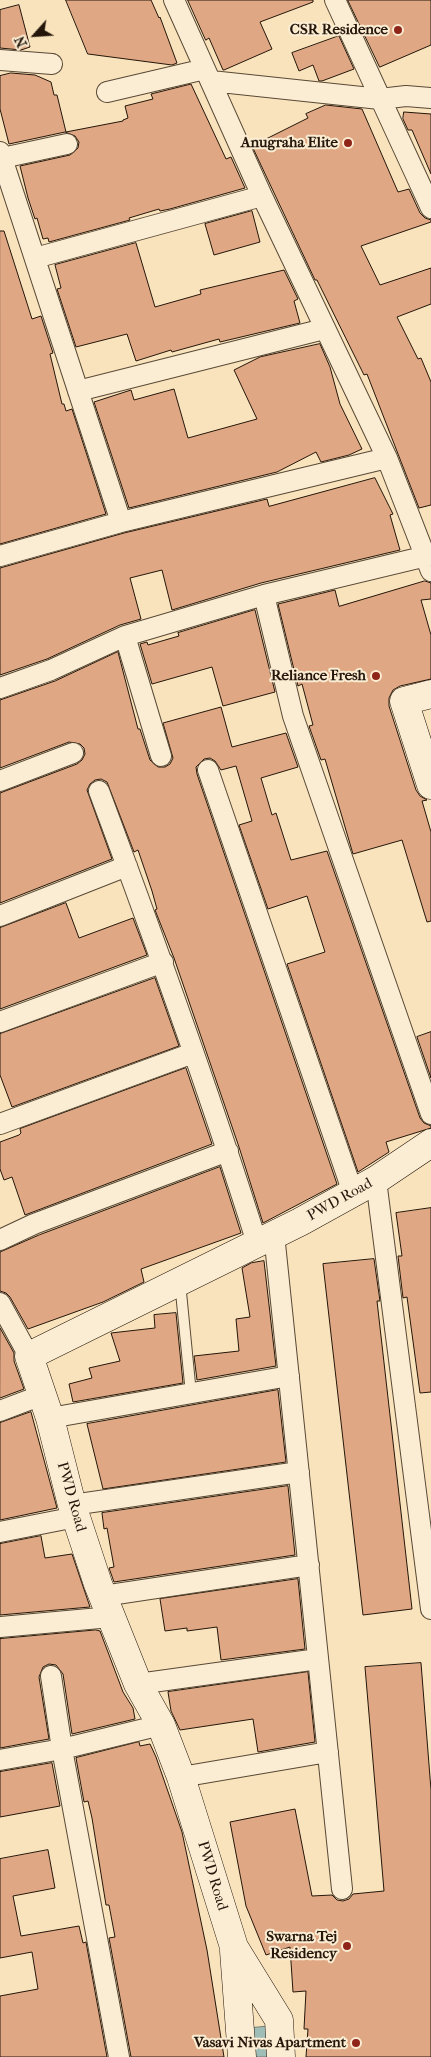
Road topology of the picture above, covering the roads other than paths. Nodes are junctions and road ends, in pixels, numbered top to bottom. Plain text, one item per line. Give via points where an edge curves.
1 (174, 0) edge
2 (335, 0) edge
3 (0, 60) edge
4 (52, 64) dead end
5 (208, 75) junction
6 (107, 92) dead end
7 (431, 98) edge
8 (380, 99) junction
9 (67, 144) dead end
10 (1, 155) edge
11 (262, 196) junction
12 (431, 208) edge
13 (35, 258) junction
14 (324, 328) junction
15 (78, 391) junction
16 (387, 458) junction
17 (121, 522) junction
18 (0, 556) edge
19 (429, 561) edge
20 (264, 595) junction
21 (125, 636) junction
22 (0, 688) edge
23 (431, 694) edge
24 (73, 753) dead end
25 (160, 756) dead end
26 (208, 770) dead end
27 (0, 781) edge
28 (431, 785) edge
29 (99, 791) dead end
30 (127, 866) junction
31 (0, 916) edge
32 (163, 962) junction
33 (0, 1022) edge
34 (193, 1052) junction
35 (431, 1114) edge
36 (0, 1124) edge
37 (431, 1143) edge
38 (228, 1151) junction
39 (365, 1186) junction
40 (266, 1239) junction
41 (0, 1240) edge
42 (180, 1281) junction
43 (0, 1303) edge
44 (29, 1356) junction
45 (289, 1376) junction
46 (191, 1394) junction
47 (46, 1407) junction
48 (0, 1411) edge
49 (299, 1472) junction
50 (74, 1511) junction
51 (0, 1532) edge
52 (309, 1565) junction
53 (107, 1606) junction
54 (431, 1609) edge
55 (0, 1627) edge
56 (318, 1658) junction
57 (50, 1676) dead end
58 (138, 1684) junction
59 (161, 1725) junction
60 (62, 1750) junction
61 (328, 1752) junction
62 (0, 1760) edge
63 (181, 1777) junction
64 (342, 1889) dead end
65 (234, 1947) junction
66 (119, 2057) edge
67 (242, 2057) edge
68 (281, 2057) edge

1 - 5 street
2 - 8 street
3 - 4 street
5 - 6 street
5 - 8 street
5 - 11 street
7 - 8 street
8 - 12 street
9 - 10 street
10 - 13 street
11 - 13 street
11 - 14 street
13 - 15 street
14 - 15 street
14 - 16 street
15 - 17 street
16 - 17 street
16 - 19 street
17 - 18 street
19 - 20 street
20 - 21 street
20 - 35 street via 293,716
21 - 22 street via 51,670
21 - 25 street
23 - 28 street via 404,701
24 - 27 street
26 - 39 street
29 - 30 street
30 - 31 street
30 - 32 street
32 - 33 street
32 - 34 street
34 - 36 street
34 - 38 street
37 - 39 street, PWD Road
38 - 40 street
38 - 41 street via 34,1224
39 - 40 street, PWD Road
39 - 54 street
40 - 42 street, PWD Road
40 - 45 street
42 - 44 street, PWD Road
42 - 46 lane
43 - 44 street
44 - 47 street, PWD Road
45 - 46 street
45 - 49 street
46 - 47 street
47 - 48 street
47 - 50 street, PWD Road
49 - 50 street
49 - 52 street
50 - 51 street
50 - 53 street, PWD Road
52 - 53 street
52 - 56 street
53 - 55 street
53 - 58 street, PWD Road
56 - 58 street
56 - 61 street
57 - 60 street
58 - 59 street, PWD Road
59 - 60 street
59 - 63 street, PWD Road
60 - 62 street
60 - 66 street
61 - 63 street
61 - 64 street
63 - 65 street, PWD Road
65 - 67 street
65 - 68 street, PWD Road via 279,2020

